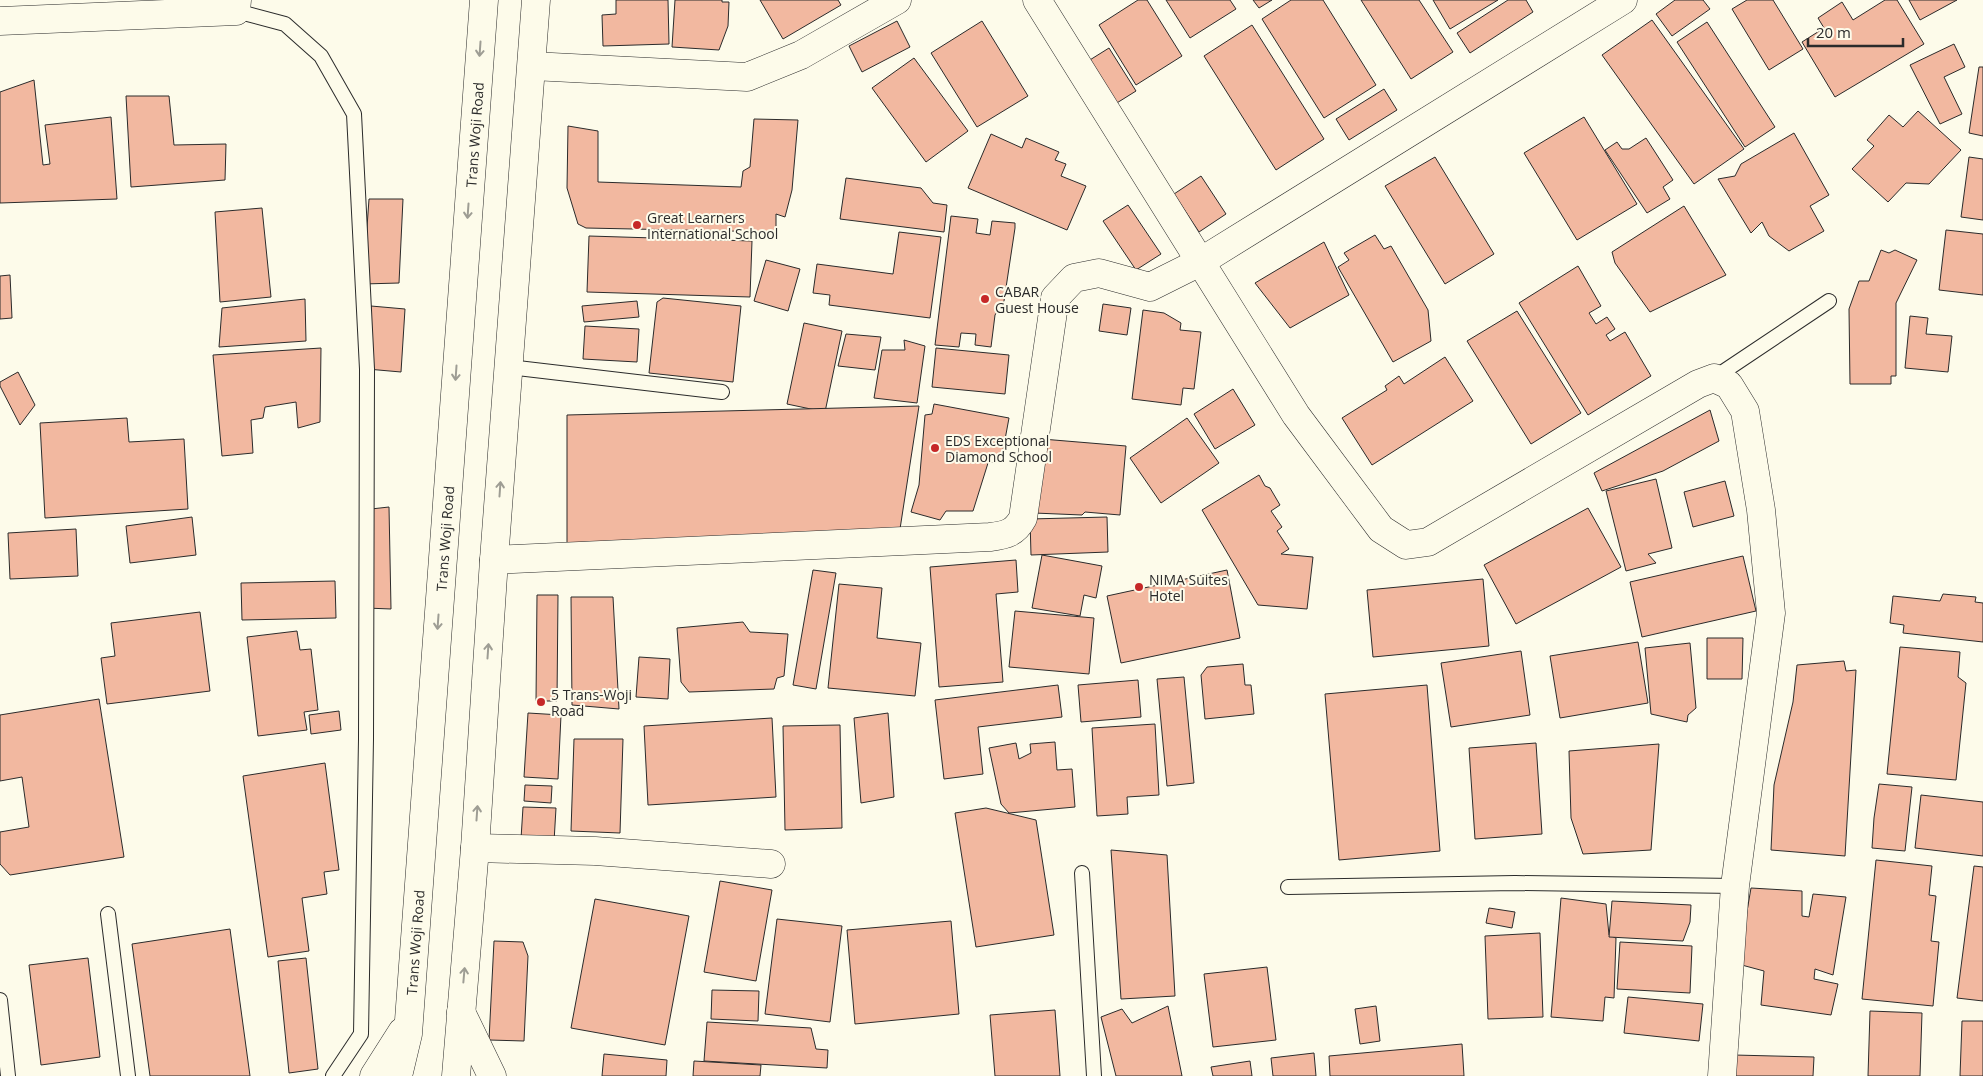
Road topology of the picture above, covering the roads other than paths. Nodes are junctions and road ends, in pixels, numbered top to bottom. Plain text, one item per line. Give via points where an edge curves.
1 (484, 0) edge
2 (536, 0) edge
3 (897, 0) edge
4 (1037, 0) edge
5 (1622, 0) edge
6 (237, 5) edge
7 (0, 21) edge
8 (532, 66) junction
9 (1200, 262) junction
10 (1829, 301) dead end
11 (509, 367) junction
12 (1714, 378) junction
13 (722, 392) dead end
14 (494, 560) junction
15 (475, 848) junction
16 (771, 864) dead end
17 (1082, 873) dead end
18 (1735, 886) junction
19 (1288, 887) dead end
20 (108, 914) dead end
21 (0, 1000) edge
22 (461, 1012) junction
23 (408, 1023) junction
24 (8, 1076) edge
25 (128, 1076) edge
26 (333, 1076) edge
27 (374, 1076) edge
28 (398, 1076) edge
29 (456, 1076) edge
30 (492, 1076) edge
31 (1094, 1076) edge
32 (1722, 1076) edge

1 -> 23 street, Trans Woji Road
2 - 8 street
3 - 8 street via 801,55 747,77
4 - 9 street
5 - 9 street
6 - 7 street
6 - 26 lane via 285,24 321,56 354,114 367,369 361,1034
8 - 11 street
9 - 12 street via 1296,415 1381,529 1406,545 1428,542 1689,389
9 - 14 street via 1150,287 1099,273 1074,278 1055,298 1023,518 1018,527 1008,534 990,538
10 - 12 lane
11 - 13 lane
14 -> 11 street
12 - 18 street via 1729,385 1745,411 1761,510 1771,614
15 -> 14 street
15 - 16 street via 595,851
22 -> 15 street
17 - 31 lane
18 - 19 lane via 1516,883
18 - 32 street
20 - 25 lane
21 - 24 lane
22 - 29 street
22 - 30 street
23 - 27 street
23 - 28 street, Trans Woji Road

